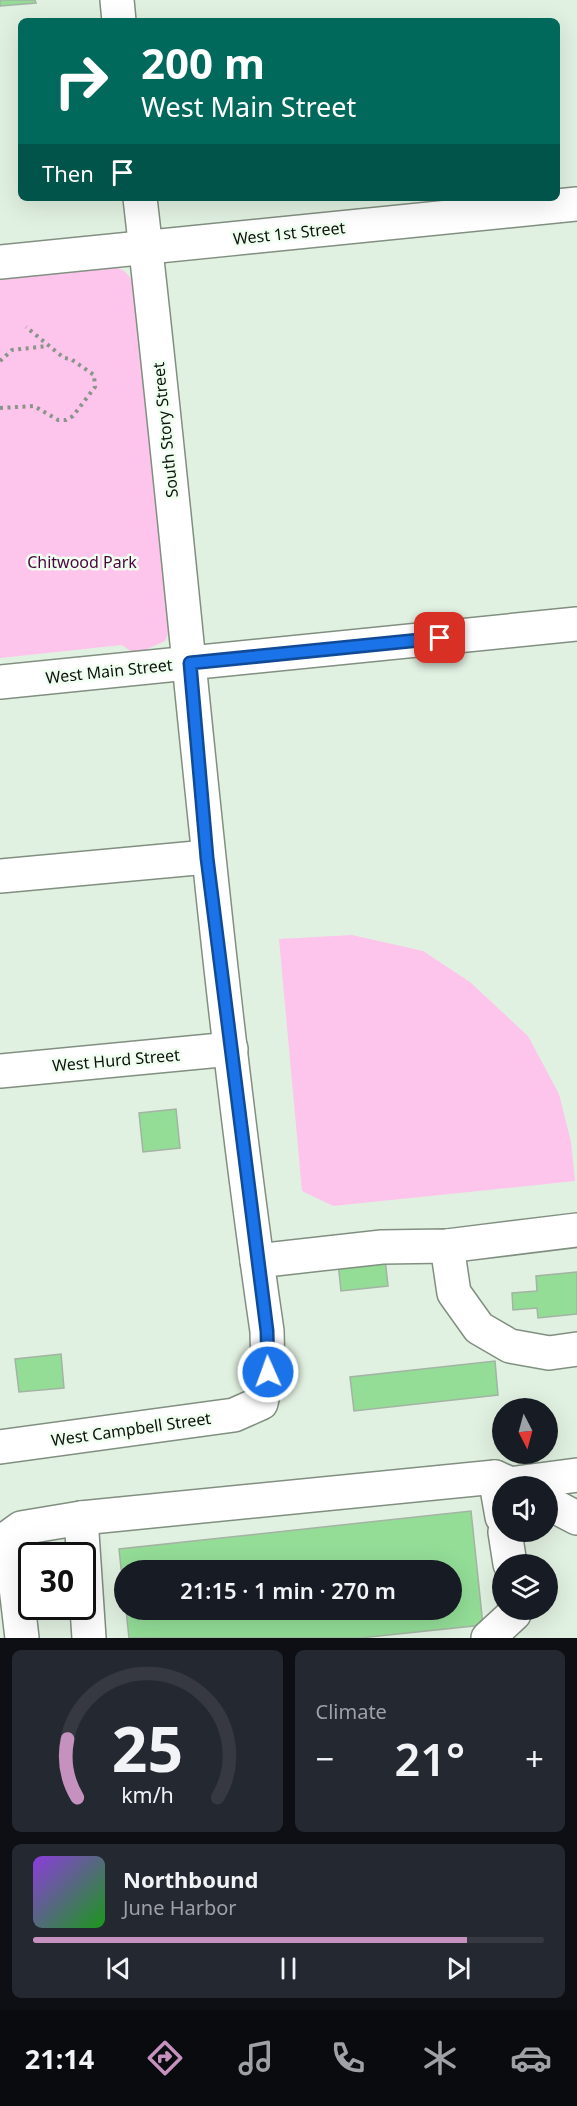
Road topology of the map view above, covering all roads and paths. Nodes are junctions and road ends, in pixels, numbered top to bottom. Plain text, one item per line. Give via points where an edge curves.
1 (117, 0) edge
2 (119, 18) edge
3 (140, 201) edge
4 (577, 204) edge
5 (146, 247) junction
6 (0, 262) edge
7 (26, 327) dead end
8 (49, 345) junction
9 (0, 361) edge
10 (0, 408) edge
11 (577, 624) edge
12 (190, 663) junction
13 (0, 682) edge
14 (207, 858) junction
15 (0, 876) edge
16 (231, 1049) junction
17 (0, 1071) edge
18 (577, 1230) edge
19 (447, 1245) junction
20 (257, 1261) junction
21 (577, 1349) edge
22 (261, 1403) joint
23 (0, 1447) edge
24 (577, 1475) edge
25 (558, 1477) edge
26 (492, 1483) edge
27 (558, 1508) edge
28 (81, 1518) junction
29 (577, 1518) edge
30 (508, 1620) edge
31 (22, 1638) edge
32 (89, 1638) edge
33 (488, 1638) edge

1 - 2 street
3 - 5 street, South Story Street
4 - 5 street, West 1st Street
5 - 6 street, West 1st Street
5 - 12 street, South Story Street
7 - 8 path
8 - 9 path via 12,350
8 - 10 path via 96,380 73,416 58,420 34,406
11 - 12 street, West Main Street
12 - 13 street, West Main Street
12 - 14 street, South Story Street
14 - 15 street
14 - 16 street, South Story Street
16 - 17 street, West Hurd Street
16 - 20 street, South Story Street
18 - 19 street
19 - 20 street via 382,1247
19 - 21 street via 454,1293 479,1328 510,1346 549,1353
20 - 22 street, South Story Street via 267,1331 268,1372
22 - 23 street, West Campbell Street via 234,1414
24 - 25 street
26 - 28 street
27 - 29 street
28 - 31 street via 21,1528 10,1536
28 - 32 street
30 - 33 street

